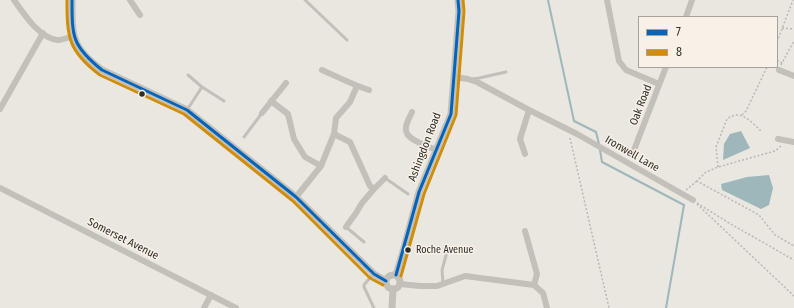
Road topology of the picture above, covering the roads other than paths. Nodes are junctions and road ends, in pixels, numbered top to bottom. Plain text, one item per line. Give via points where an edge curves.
1 (14, 0) edge
2 (72, 0) edge
3 (130, 0) edge
4 (305, 0) edge
5 (458, 0) edge
6 (607, 0) edge
7 (692, 0) edge
8 (140, 15) dead end
9 (686, 16) edge
10 (43, 34) junction
11 (74, 36) junction
12 (347, 40) dead end
13 (666, 68) edge
14 (322, 70) dead end
15 (779, 70) road end
16 (506, 72) dead end
17 (188, 75) dead end
18 (794, 76) edge
19 (454, 78) junction
20 (468, 79) junction
21 (286, 83) dead end
22 (659, 84) junction
23 (357, 86) junction
24 (202, 87) junction
25 (369, 90) dead end
26 (224, 101) dead end
27 (271, 101) junction
28 (0, 109) edge
29 (187, 110) junction
30 (529, 110) junction
31 (412, 112) dead end
32 (262, 113) joint
33 (334, 134) junction
34 (244, 137) dead end
35 (778, 139) dead end
36 (791, 142) edge
37 (436, 150) junction
38 (634, 150) dead end
39 (525, 154) dead end
40 (321, 166) junction
41 (385, 178) joint
42 (0, 188) edge
43 (374, 189) junction
44 (408, 194) dead end
45 (296, 197) junction
46 (693, 200) road end
47 (346, 227) joint
48 (525, 231) dead end
49 (364, 242) dead end
50 (447, 252) dead end
51 (374, 274) junction
52 (396, 275) junction
53 (386, 281) junction
54 (400, 284) junction
55 (444, 284) junction
56 (534, 285) junction
57 (393, 289) junction
58 (211, 295) junction
59 (204, 308) edge
60 (236, 308) edge
61 (374, 308) edge
62 (392, 308) edge
63 (547, 308) edge

1 - 10 street via 25,16
2 - 11 street
3 - 8 street
4 - 12 lane
5 - 19 street, Ashingdon Road
6 - 22 street via 619,60 626,70
7 - 9 street
10 - 11 street via 58,40
10 - 28 street
11 - 29 street via 84,55 102,70
13 - 22 street, Oak Road
14 - 23 street
15 - 18 street
16 - 20 lane
17 - 24 lane
19 - 20 street, Ironwell Lane
19 - 37 street, Ashingdon Road via 451,114
20 - 30 street, Ironwell Lane
21 - 27 street
22 - 38 street, Oak Road
23 - 25 street
23 - 33 street via 350,102 336,118
24 - 26 lane
24 - 29 lane
27 - 32 street
27 - 40 street via 288,114 294,139 305,157
29 - 45 street
30 - 39 street via 520,139
30 - 46 street, Ironwell Lane
31 - 37 street via 405,128 406,132 416,141
32 - 34 lane
33 - 40 street
33 - 43 street via 350,142 370,186
35 - 36 street
37 - 52 street, Ashingdon Road via 420,192
40 - 45 street
41 - 43 street
41 - 44 lane
42 - 58 street, Somerset Avenue
43 - 47 street
45 - 51 street
47 - 49 lane
48 - 56 street via 537,274
50 - 55 lane via 442,270
51 - 53 street
51 - 61 lane via 364,287
52 - 53 street via 390,275
52 - 54 street via 400,279
53 - 57 street via 387,286
54 - 55 street
54 - 57 street via 398,288
55 - 56 street via 465,276
56 - 63 street via 543,293
57 - 62 street
58 - 59 street
58 - 60 street, Somerset Avenue

